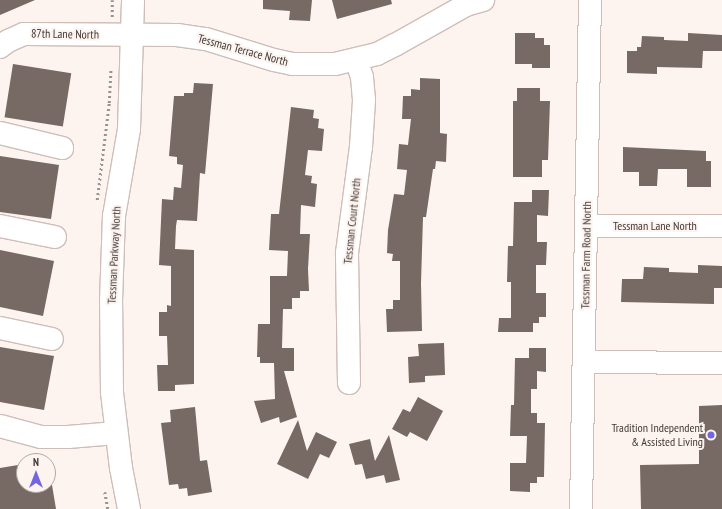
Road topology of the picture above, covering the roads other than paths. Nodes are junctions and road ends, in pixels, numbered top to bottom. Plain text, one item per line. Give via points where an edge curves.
1 (133, 0) edge
2 (483, 0) edge
3 (590, 0) edge
4 (133, 35) junction
5 (0, 47) edge
6 (356, 60) junction
7 (0, 133) edge
8 (62, 148) dead end
9 (0, 226) edge
10 (587, 226) junction
11 (722, 226) edge
12 (55, 237) dead end
13 (0, 328) edge
14 (52, 339) dead end
15 (584, 362) junction
16 (722, 363) edge
17 (349, 383) dead end
18 (0, 426) edge
19 (116, 433) junction
20 (129, 509) edge
21 (581, 509) edge

1 - 4 street, Tessman Parkway North
2 - 6 street, Tessman Terrace North via 466,5 396,45
3 - 10 street, Tessman Farm Road North
4 - 5 street, 87th Lane North via 24,34
4 - 6 street, Tessman Terrace North via 177,35 206,39 293,64 335,64
4 - 19 street, Tessman Parkway North via 129,129 114,216 111,301 112,392
6 - 17 street, Tessman Court North via 362,78 364,100 361,147 347,253
7 - 8 street
9 - 12 street
10 - 11 street, Tessman Lane North
10 - 15 street, Tessman Farm Road North
13 - 14 street
15 - 16 street
15 - 21 street, Tessman Farm Road North
18 - 19 street via 41,437 68,438
19 - 20 street, Tessman Parkway North

